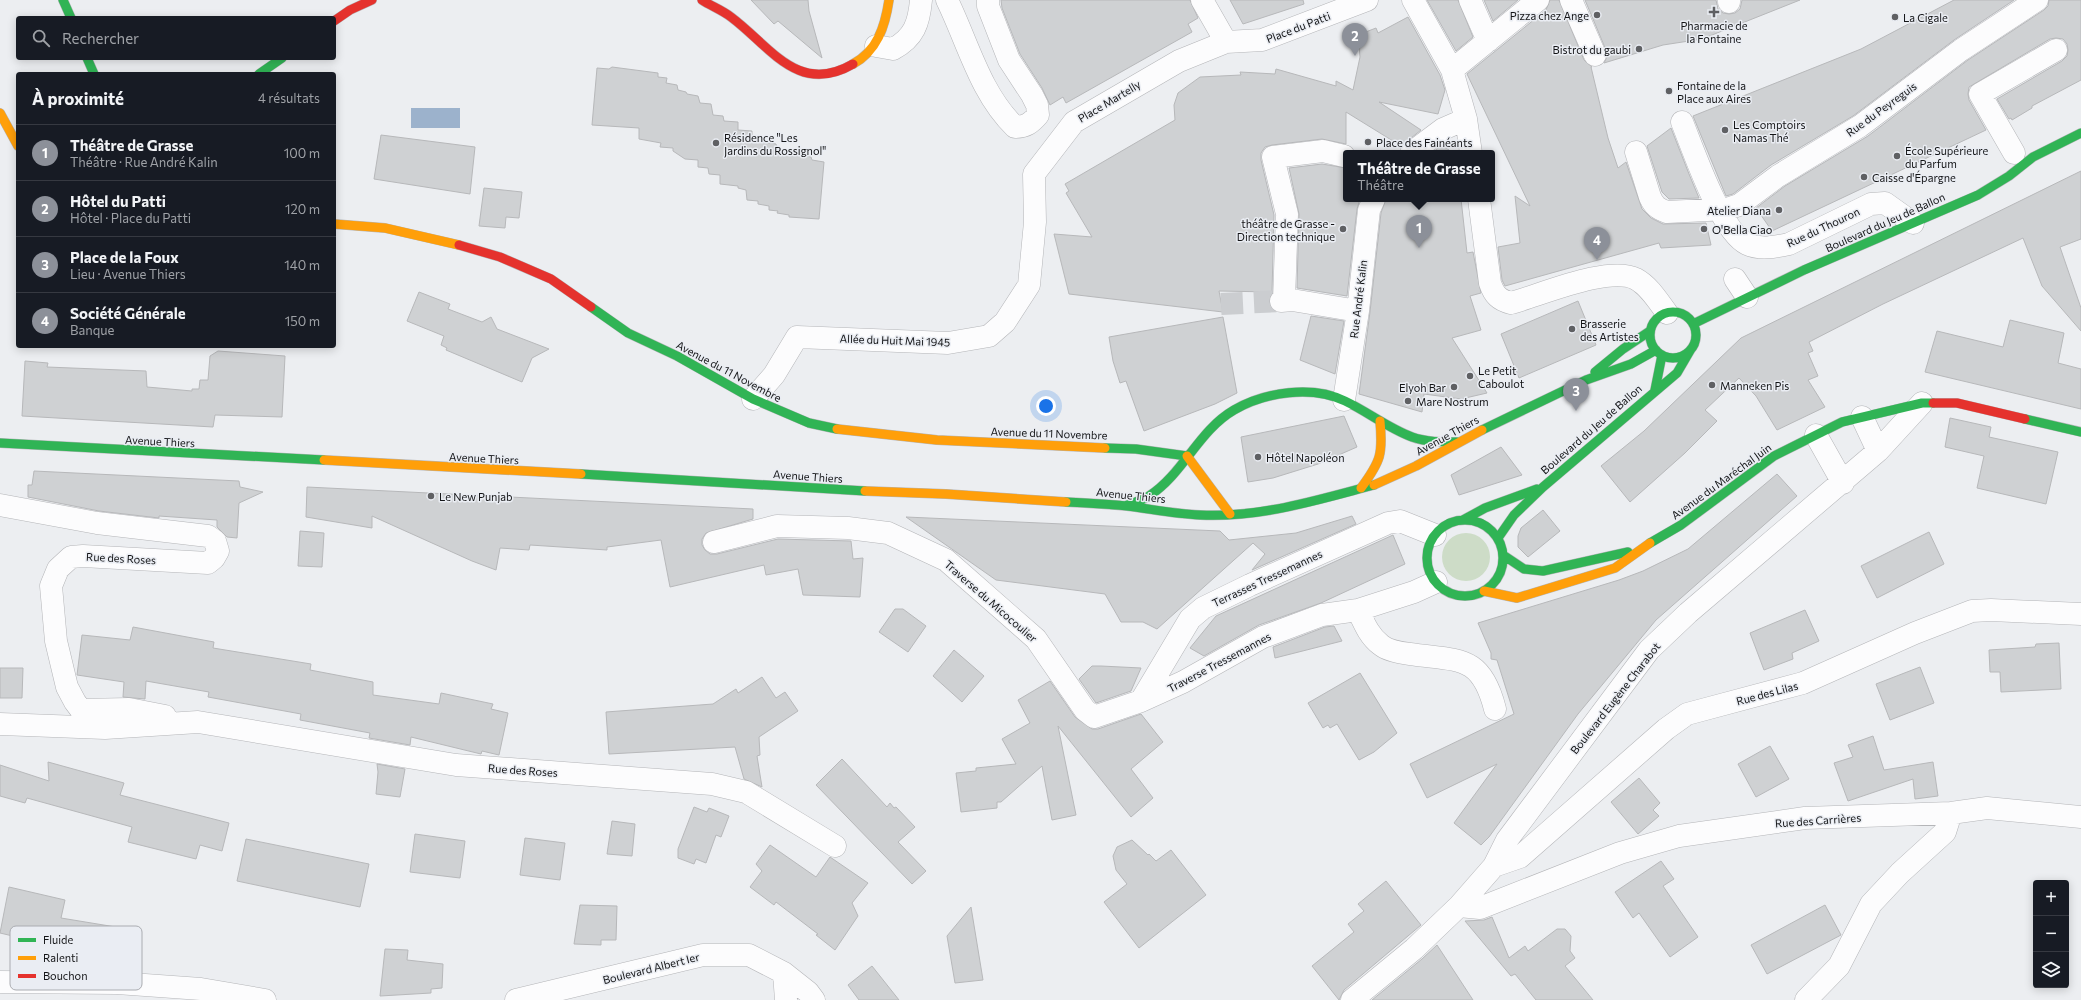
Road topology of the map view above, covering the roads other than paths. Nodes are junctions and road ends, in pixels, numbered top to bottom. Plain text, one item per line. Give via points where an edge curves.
1 (63, 0) edge
2 (372, 0) edge
3 (702, 0) edge
4 (889, 0) edge
5 (920, 0) edge
6 (947, 0) edge
7 (988, 0) edge
8 (1202, 0) edge
9 (1367, 0) edge
10 (1413, 0) edge
11 (1470, 0) edge
12 (1538, 0) edge
13 (1571, 0) edge
14 (2037, 0) edge
15 (70, 16) edge
16 (336, 20) edge
17 (1488, 41) junction
18 (1226, 42) junction
19 (876, 46) junction
20 (2056, 50) dead end
21 (1595, 56) dead end
22 (88, 60) edge
23 (279, 60) edge
24 (1452, 70) junction
25 (93, 72) edge
26 (262, 72) edge
27 (0, 113) edge
28 (1466, 119) junction
29 (1682, 122) dead end
30 (2081, 133) edge
31 (16, 142) edge
32 (1416, 150) edge
33 (1471, 150) edge
34 (1636, 152) dead end
35 (2014, 153) dead end
36 (1343, 156) edge
37 (1373, 202) edge
38 (1479, 202) edge
39 (1719, 210) junction
40 (1036, 222) joint
41 (1913, 223) junction
42 (336, 224) edge
43 (1736, 279) dead end
44 (1747, 297) junction
45 (1358, 311) junction
46 (1666, 313) junction
47 (1693, 324) junction
48 (1650, 331) junction
49 (1691, 349) junction
50 (1659, 353) junction
51 (1586, 380) junction
52 (1655, 390) junction
53 (753, 399) junction
54 (1344, 400) junction
55 (1922, 403) junction
56 (1852, 420) junction
57 (1380, 421) junction
58 (2081, 432) edge
59 (1816, 435) junction
60 (1457, 442) junction
61 (0, 443) edge
62 (1878, 451) junction
63 (1187, 456) junction
64 (1843, 482) junction
65 (1543, 487) junction
66 (1361, 488) junction
67 (0, 506) edge
68 (1126, 506) junction
69 (1230, 514) junction
70 (1463, 520) junction
71 (1435, 535) junction
72 (1498, 538) junction
73 (714, 542) dead end
74 (1637, 551) junction
75 (1503, 555) junction
76 (1436, 582) junction
77 (1484, 591) junction
78 (1358, 610) junction
79 (2081, 614) edge
80 (1141, 701) junction
81 (1494, 709) dead end
82 (1094, 717) joint
83 (198, 722) junction
84 (0, 724) edge
85 (1951, 813) junction
86 (2081, 817) edge
87 (835, 846) dead end
88 (1494, 866) junction
89 (1459, 906) junction
90 (784, 973) junction
91 (0, 982) edge
92 (10, 982) edge
93 (142, 985) edge
94 (244, 998) edge
95 (265, 1000) edge
96 (516, 1000) edge
97 (786, 1000) edge
98 (814, 1000) edge
99 (1352, 1000) edge
100 (1806, 1000) edge

1 - 15 main road
2 - 16 main road
3 - 19 main road via 730,17 788,66 810,74 828,75 841,71 860,62
4 - 19 main road
5 - 19 street via 914,30 906,42 893,49
6 - 7 street via 972,62 1002,114 1015,127 1022,127 1032,123 1038,115 1037,105 1009,60
8 - 18 street
9 - 18 street, Place du Patti via 1262,40
10 - 24 street
11 - 17 street
12 - 17 street
13 - 21 street
14 - 39 street, Rue du Peyreguis via 1961,50 1860,126 1778,176 1739,205
17 - 24 street
18 - 40 street, Place Martelly via 1179,61 1074,122 1034,174
20 - 35 street via 1980,94
22 - 25 main road
23 - 26 main road
24 - 28 street
27 - 31 main road
28 - 32 street via 1443,129
28 - 33 street
29 - 39 street, Rue du Thouron
30 - 41 main road, Boulevard du Jeu de Ballon via 2033,157 2009,176 1978,194
34 - 39 street, Rue du Peyreguis via 1650,197 1659,209 1667,212
36 - 45 street via 1323,151 1273,157 1287,214 1282,301 1292,300
37 - 45 street, Rue André Kalin via 1369,210
38 - 46 street via 1490,283 1493,293 1502,301 1511,303 1599,276 1626,274 1638,279 1653,294
39 - 41 street, Rue du Thouron via 1726,224 1746,244 1774,248 1789,244 1871,204 1885,203
40 - 53 street, Allée du Huit Mai 1945 via 1029,285 1005,322 989,336 948,343 797,337 774,375
41 - 44 main road, Boulevard du Jeu de Ballon
42 - 53 main road, Avenue du 11 Novembre via 385,228 434,238 500,257 551,279 628,333 677,356
43 - 44 street
44 - 47 main road, Boulevard du Jeu de Ballon
45 - 54 street, Rue André Kalin
46 - 47 main road via 1681,314
46 - 48 main road via 1659,316
47 - 49 main road via 1696,336
48 - 50 main road via 1650,340
48 - 51 main road, Avenue Thiers via 1623,349
49 - 50 main road via 1681,357 1675,358
49 - 52 main road, Boulevard du Jeu de Ballon via 1677,373
50 - 51 main road, Avenue Thiers
50 - 52 main road, Boulevard du Jeu de Ballon
51 - 60 main road, Avenue Thiers
52 - 65 main road, Boulevard du Jeu de Ballon
53 - 63 main road, Avenue du 11 Novembre via 809,423 839,429 937,440 1136,449
54 - 57 main road
54 - 63 main road via 1304,392 1250,403 1217,422
55 - 56 main road, Avenue du Maréchal Juin
55 - 58 main road, Avenue du Maréchal Juin via 1957,403
55 - 62 street, Boulevard Eugène Charabot
56 - 59 main road, Avenue du Maréchal Juin
56 - 62 street
57 - 60 main road via 1412,437 1431,442
57 - 66 main road via 1382,454 1379,465
59 - 64 street
59 - 74 main road, Avenue du Maréchal Juin via 1774,456 1681,526
60 - 66 main road, Avenue Thiers via 1416,466 1380,483
61 - 68 main road, Avenue Thiers via 685,479
62 - 64 street, Boulevard Eugène Charabot
63 - 68 main road via 1166,483 1152,494
63 - 69 main road
64 - 88 street, Boulevard Eugène Charabot via 1688,613 1649,650 1506,840
65 - 70 main road, Boulevard du Jeu de Ballon via 1485,508
65 - 72 main road, Boulevard du Jeu de Ballon via 1514,515
66 - 69 main road, Avenue Thiers via 1289,506
67 - 83 street, Rue des Roses via 97,523 208,536 215,541 218,551 208,563 71,557 58,569 51,586 56,641 67,687 81,710 129,709
68 - 69 main road, Avenue Thiers via 1200,515
70 - 71 main road via 1448,524
70 - 72 main road via 1483,524
71 - 76 main road via 1429,546 1428,558 1429,570
71 - 80 street, Terrasses Tressemannes via 1400,521 1388,523 1203,608 1190,619
72 - 75 main road
73 - 82 street, Traverse du Micocoulier via 777,526 848,528 888,533 946,560 1036,639 1085,710
74 - 75 main road, Avenue du Maréchal Juin via 1542,570 1524,569
74 - 77 main road, Avenue du Maréchal Juin via 1615,568 1517,598
75 - 77 main road via 1501,572
76 - 77 main road via 1453,594 1463,596
76 - 78 street, Traverse Tressemannes
78 - 80 street, Traverse Tressemannes via 1322,615 1263,637 1183,682
78 - 81 street via 1370,635 1382,646 1404,653 1465,662 1480,672 1490,690
79 - 88 street, Rue des Lilas via 1972,611 1915,633 1804,684 1687,714 1666,729 1520,857
80 - 82 street, Traverse Tressemannes
83 - 84 street, Rue des Roses via 105,728
83 - 87 street, Rue des Roses via 456,765 712,784 746,792
85 - 86 street, Rue des Carrières via 1987,808
85 - 89 street, Rue des Carrières via 1805,818 1679,836 1620,853 1480,908
85 - 100 street via 1945,832 1870,904 1839,966
88 - 89 street, Boulevard Eugène Charabot
89 - 99 street, Boulevard Eugène Charabot via 1414,949
90 - 96 street, Boulevard Albert Ier via 749,955 703,955
90 - 97 street
90 - 98 street
91 - 92 street
93 - 94 street via 201,989
94 - 95 street

